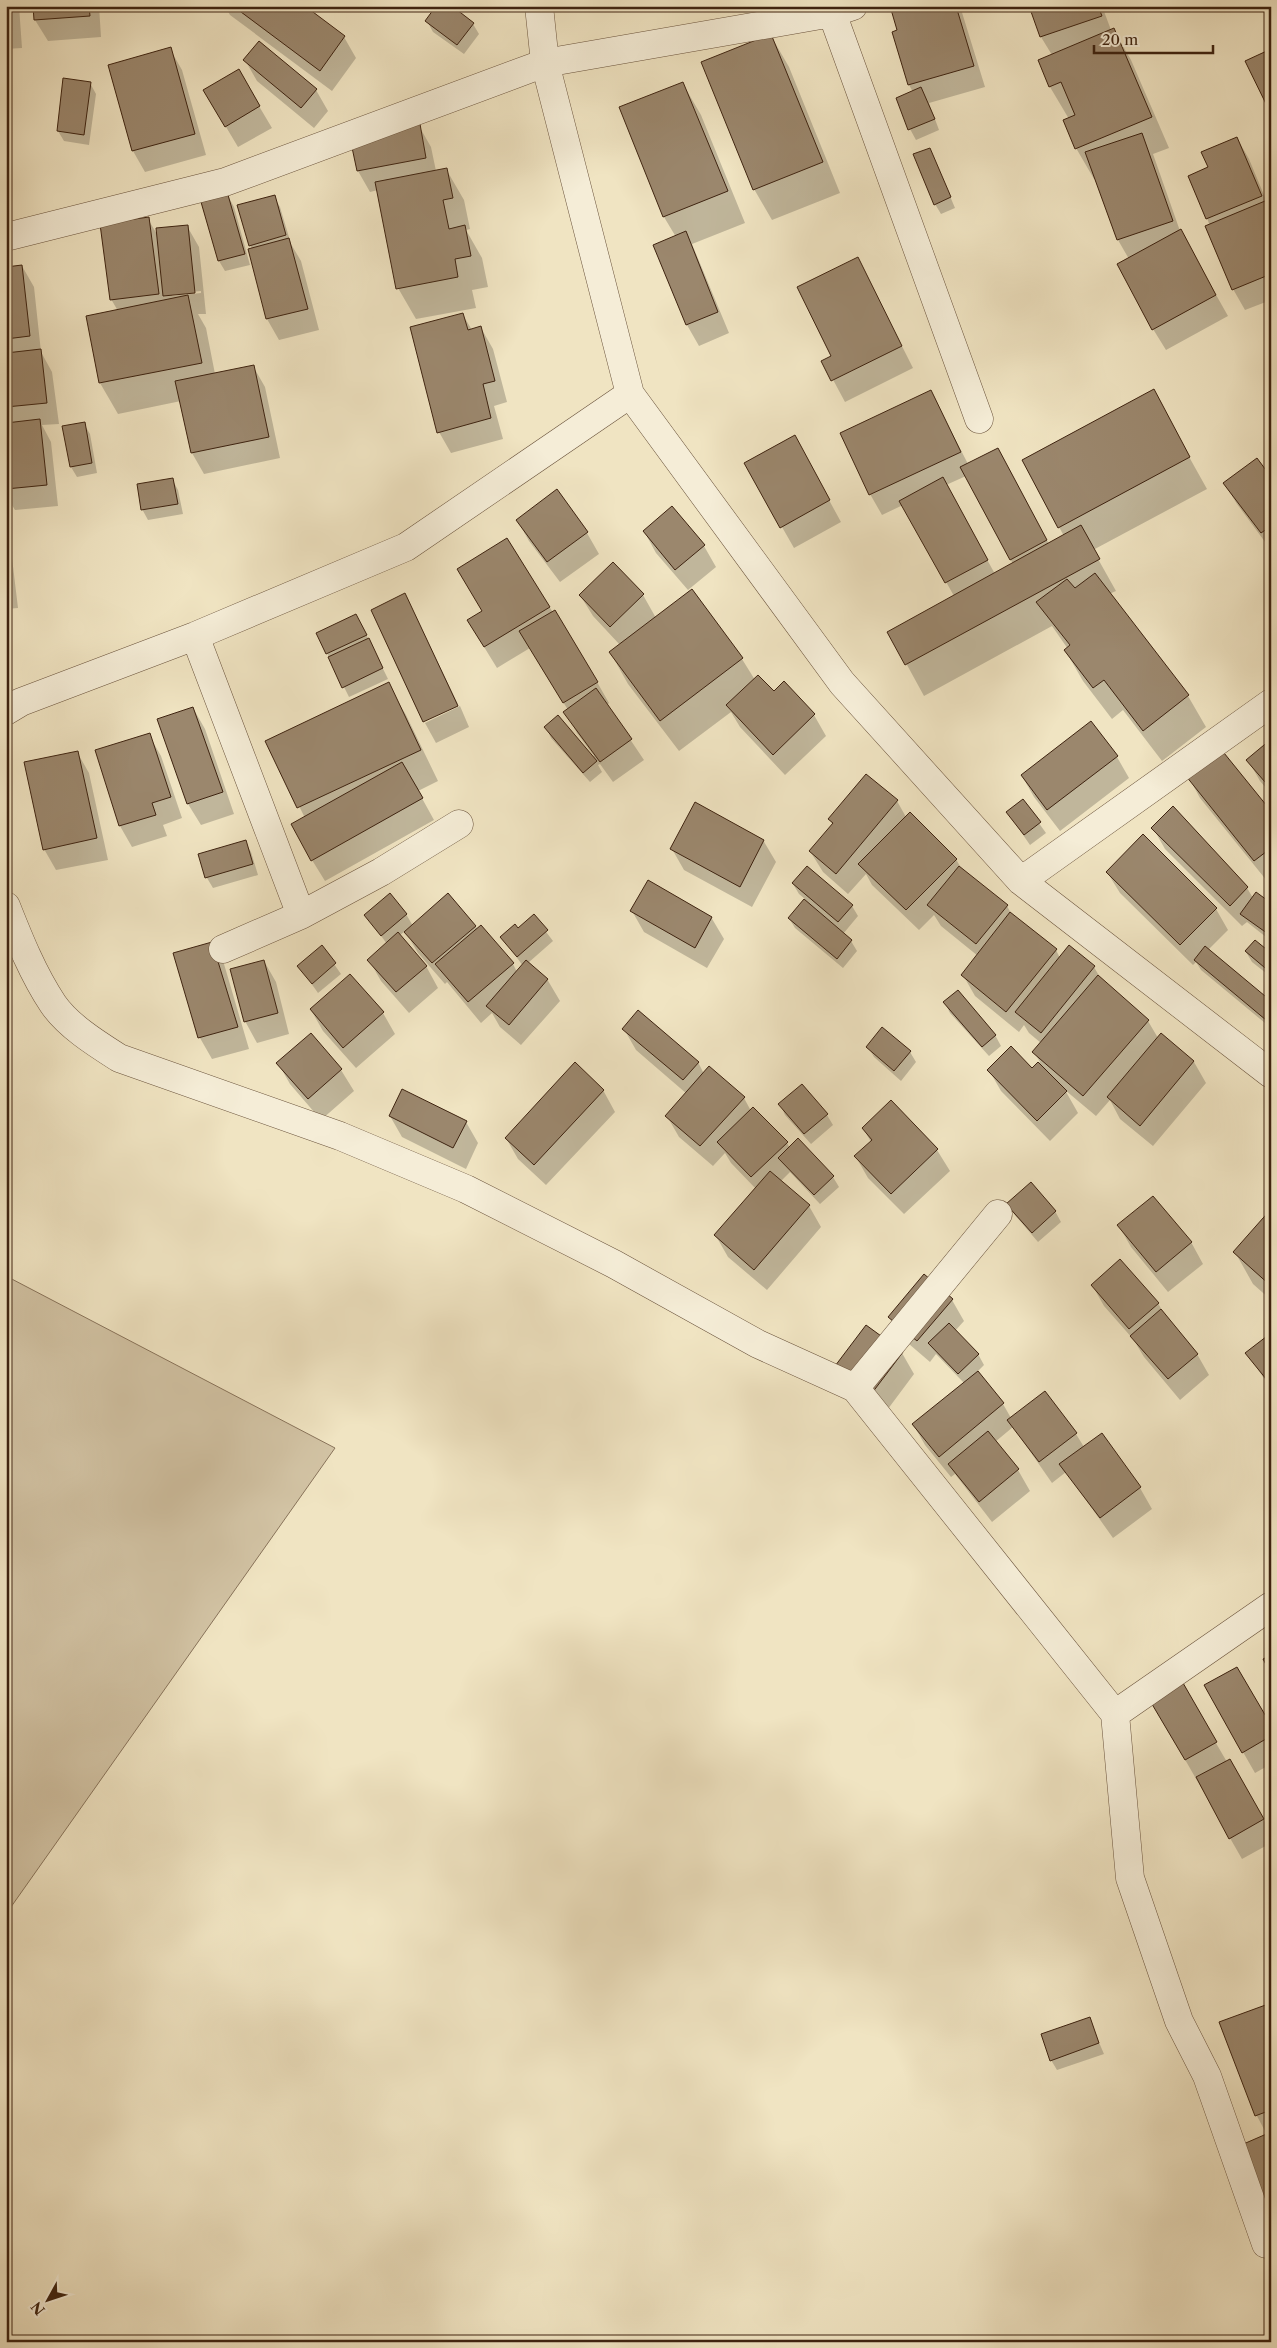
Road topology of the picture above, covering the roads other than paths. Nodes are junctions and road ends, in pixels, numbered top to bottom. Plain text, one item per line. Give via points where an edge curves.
1 (538, 6) edge
2 (842, 10) edge
3 (545, 63) junction
4 (6, 237) edge
5 (630, 394) junction
6 (979, 419) dead end
7 (195, 636) junction
8 (1271, 703) edge
9 (6, 711) edge
10 (458, 824) dead end
11 (1021, 882) junction
12 (6, 906) edge
13 (301, 915) junction
14 (223, 949) dead end
15 (1271, 1074) edge
16 (998, 1214) dead end
17 (855, 1388) junction
18 (1271, 1606) edge
19 (1114, 1714) junction
20 (1266, 2244) dead end

1 - 3 street
2 - 3 street
2 - 6 street
3 - 4 street via 225,182
3 - 5 street
5 - 7 street via 406,547
5 - 11 street via 842,683
7 - 9 street via 21,702
7 - 13 street
8 - 11 street
10 - 13 street via 381,872
11 - 15 street
12 - 17 street via 21,945 54,1005 89,1039 119,1058 340,1136 466,1188 614,1264 758,1344
13 - 14 street
16 - 17 street
17 - 19 street
18 - 19 street
19 - 20 street via 1130,1878 1179,2021 1207,2076

